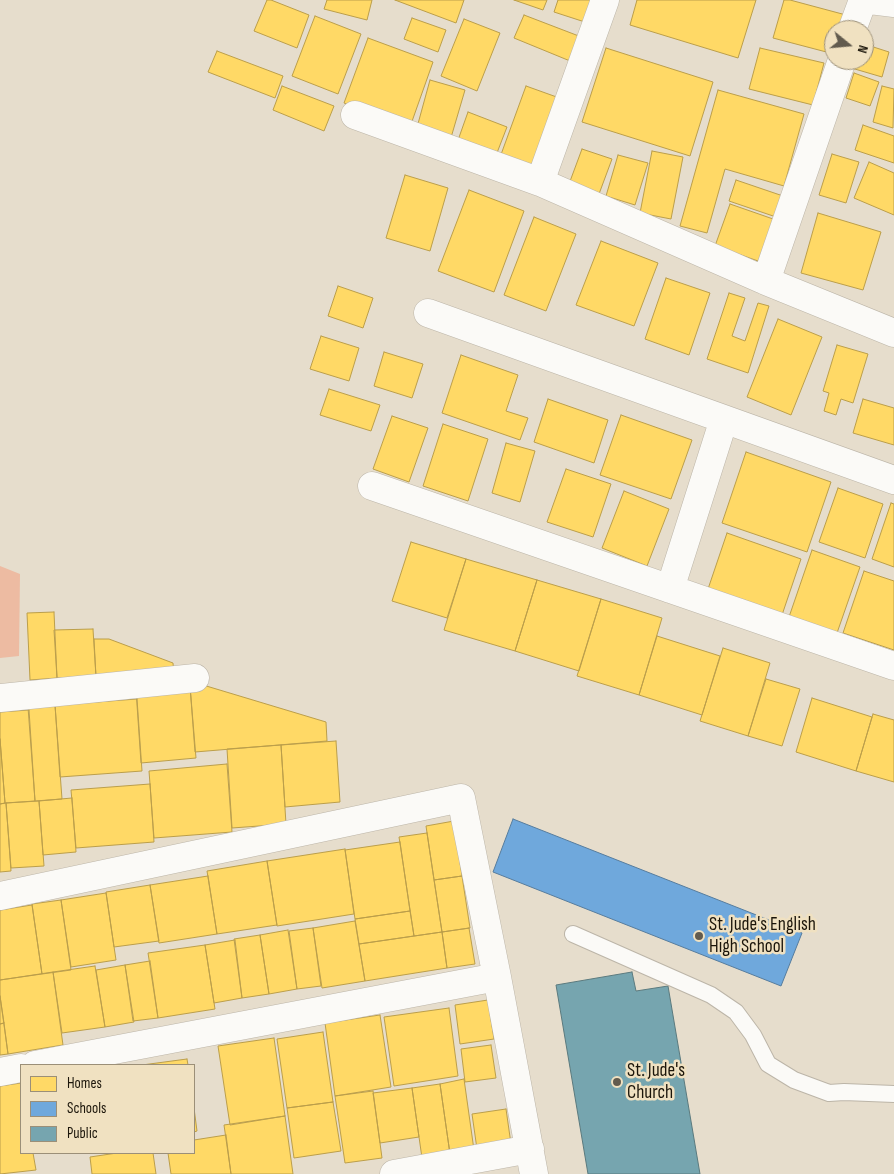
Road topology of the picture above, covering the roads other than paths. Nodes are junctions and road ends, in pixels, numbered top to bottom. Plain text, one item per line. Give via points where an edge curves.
1 (605, 0) edge
2 (863, 0) edge
3 (870, 0) edge
4 (894, 3) edge
5 (856, 20) edge
6 (839, 70) edge
7 (355, 115) dead end
8 (540, 182) junction
9 (766, 281) junction
10 (428, 313) dead end
11 (894, 333) edge
12 (724, 419) junction
13 (894, 480) edge
14 (372, 486) dead end
15 (670, 589) junction
16 (894, 666) edge
17 (195, 678) dead end
18 (0, 698) edge
19 (0, 896) edge
20 (573, 934) dead end
21 (498, 977) junction
22 (40, 1064) edge
23 (20, 1068) edge
24 (0, 1072) edge
25 (894, 1094) edge
26 (532, 1161) edge
27 (394, 1174) edge

1 - 8 street
2 - 5 street
3 - 4 street
6 - 9 street
7 - 8 street
8 - 9 street
9 - 11 street
10 - 12 street
12 - 13 street
12 - 15 street
14 - 15 street
15 - 16 street
17 - 18 street
19 - 21 street via 461,798
20 - 25 lane via 711,995 736,1012 768,1064 794,1080 829,1093
21 - 22 street
21 - 26 street
23 - 24 street
26 - 27 street

